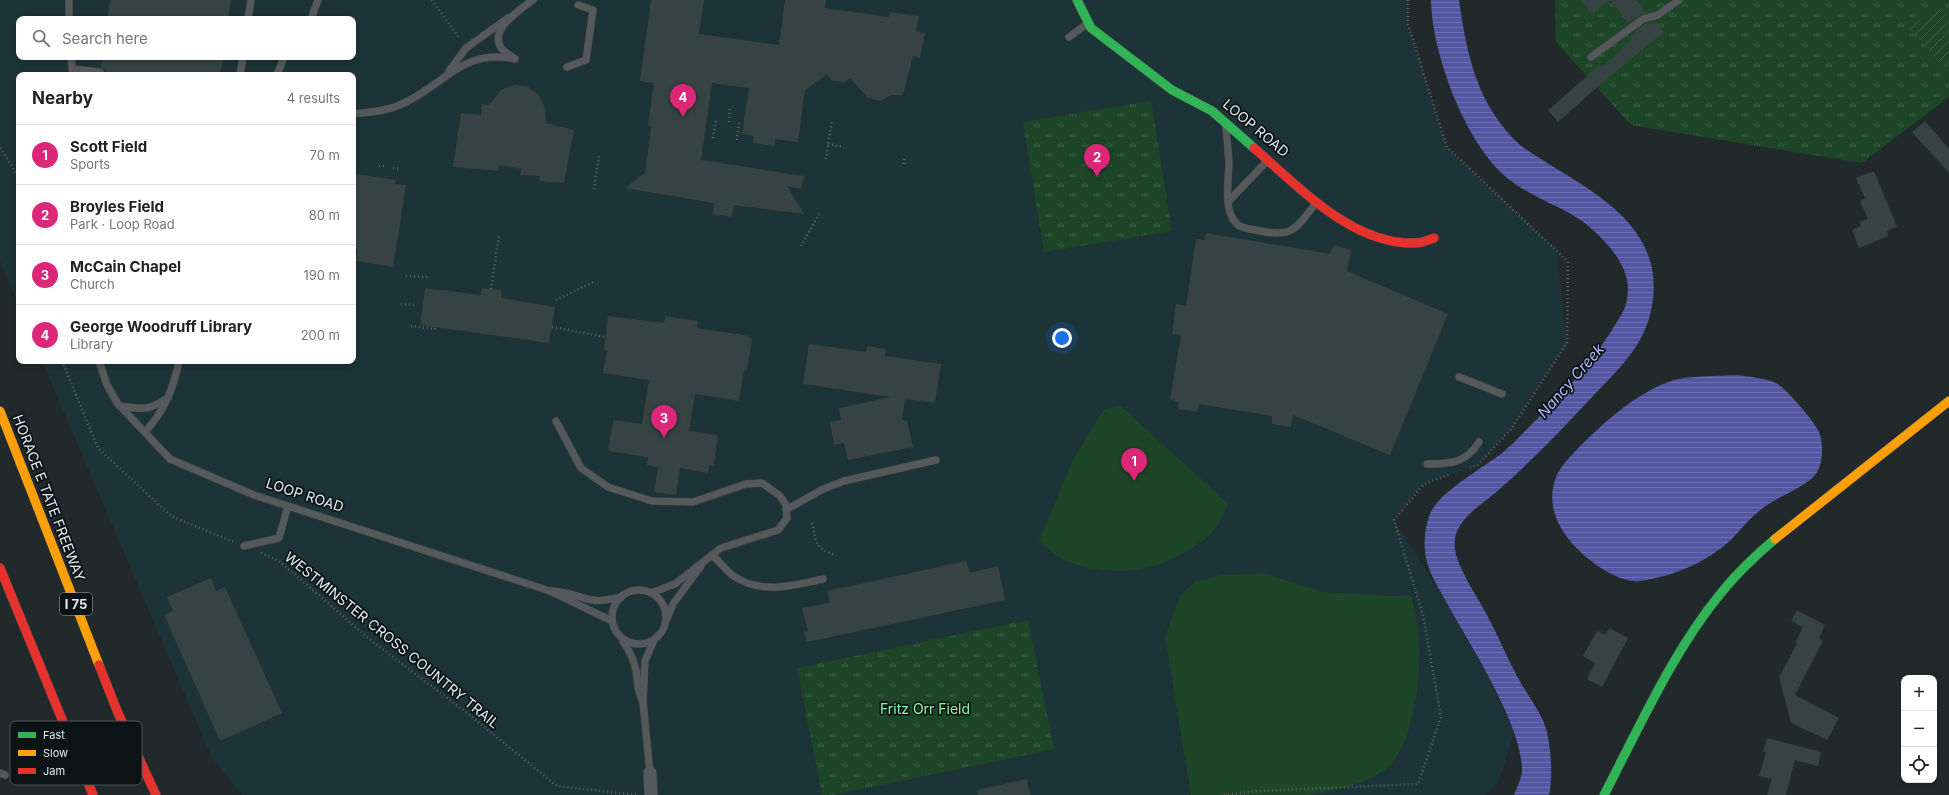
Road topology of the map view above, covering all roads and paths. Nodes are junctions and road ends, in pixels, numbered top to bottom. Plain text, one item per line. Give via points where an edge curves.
1 (69, 0) edge
2 (251, 0) edge
3 (318, 0) edge
4 (432, 0) edge
5 (533, 0) edge
6 (1077, 0) edge
7 (1679, 0) edge
8 (578, 5) dead end
9 (70, 16) edge
10 (248, 16) edge
11 (312, 16) edge
12 (508, 18) junction
13 (1088, 23) junction
14 (1069, 37) dead end
15 (460, 39) dead end
16 (1591, 57) dead end
17 (71, 60) edge
18 (242, 60) edge
19 (283, 60) edge
20 (568, 66) dead end
21 (72, 72) edge
22 (100, 72) dead end
23 (240, 72) edge
24 (278, 72) edge
25 (446, 74) junction
26 (730, 106) dead end
27 (356, 114) edge
28 (716, 120) dead end
29 (832, 120) dead end
30 (729, 122) dead end
31 (1226, 122) junction
32 (739, 123) dead end
33 (713, 138) dead end
34 (737, 140) dead end
35 (828, 144) junction
36 (844, 147) dead end
37 (0, 148) edge
38 (598, 156) dead end
39 (905, 156) dead end
40 (826, 159) dead end
41 (1269, 159) junction
42 (904, 164) dead end
43 (379, 166) dead end
44 (384, 166) dead end
45 (393, 168) dead end
46 (401, 169) dead end
47 (16, 172) edge
48 (594, 189) dead end
49 (1228, 202) junction
50 (1317, 202) junction
51 (819, 214) dead end
52 (499, 235) dead end
53 (1434, 238) dead end
54 (801, 246) dead end
55 (406, 276) dead end
56 (429, 277) dead end
57 (592, 282) dead end
58 (491, 289) dead end
59 (556, 300) dead end
60 (401, 304) dead end
61 (414, 305) dead end
62 (411, 326) dead end
63 (436, 327) dead end
64 (552, 327) dead end
65 (606, 337) dead end
66 (63, 364) edge
67 (100, 364) edge
68 (178, 364) edge
69 (1459, 376) dead end
70 (1502, 394) dead end
71 (169, 398) junction
72 (1948, 404) edge
73 (121, 406) junction
74 (0, 411) edge
75 (556, 421) dead end
76 (145, 432) junction
77 (1479, 442) dead end
78 (936, 460) dead end
79 (1427, 464) dead end
80 (288, 506) junction
81 (786, 510) junction
82 (812, 523) dead end
83 (244, 546) junction
84 (712, 555) junction
85 (836, 555) dead end
86 (704, 561) junction
87 (0, 568) edge
88 (823, 579) dead end
89 (550, 591) junction
90 (651, 593) junction
91 (621, 597) junction
92 (612, 621) junction
93 (666, 622) junction
94 (622, 639) junction
95 (654, 640) junction
96 (643, 702) junction
97 (61, 721) edge
98 (122, 721) edge
99 (142, 764) edge
100 (650, 773) joint
101 (89, 785) edge
102 (93, 795) edge
103 (156, 795) edge
104 (640, 795) edge
105 (651, 795) edge
106 (1604, 795) edge

1 - 9 lane
2 - 10 lane
3 - 11 lane
4 - 15 path
5 - 12 lane
6 - 13 main road, LOOP ROAD
7 - 16 lane via 1658,15 1643,19
8 - 20 lane via 593,10 586,60
12 - 25 lane via 466,48
12 - 25 lane via 499,40 501,48 515,59 499,56 464,64
13 - 14 lane
13 - 31 main road, LOOP ROAD via 1091,28 1172,90 1212,111
17 - 21 lane
18 - 23 lane
19 - 24 lane
21 - 22 lane
25 - 27 lane via 427,90 404,103 376,112
26 - 30 path
28 - 33 path
29 - 35 path
31 - 41 main road, LOOP ROAD
31 - 49 lane
32 - 34 path
35 - 36 path
35 - 40 path
37 - 47 path
38 - 48 path
39 - 42 path
41 - 49 lane
41 - 50 main road, LOOP ROAD
43 - 44 path
45 - 46 path
49 - 50 lane via 1235,222 1241,227 1277,235 1293,230
50 - 53 main road, LOOP ROAD via 1331,214 1360,230 1388,240 1417,243
51 - 54 path
52 - 58 path
55 - 56 path
57 - 59 path
60 - 61 path
62 - 63 path via 435,329
64 - 65 path
66 - 83 path, WESTMINSTER CROSS COUNTRY TRAIL via 98,448 170,516
67 - 73 lane, LOOP ROAD via 107,385
68 - 71 lane
69 - 70 lane
71 - 73 lane via 152,408
71 - 76 lane via 159,417
72 - 106 main road via 1774,540 1721,593 1682,648
73 - 76 lane, LOOP ROAD
74 - 98 main road, HORACE E TATE FREEWAY / I 75
75 - 81 lane via 581,468 608,486 652,500 693,502 746,484 762,483 780,496
76 - 80 lane, LOOP ROAD via 170,459 254,495
77 - 79 lane via 1473,453 1456,462
78 - 81 lane via 844,481 823,489
80 - 83 lane via 279,538
80 - 89 lane, LOOP ROAD
81 - 84 lane via 787,518 778,530 721,548
82 - 85 path via 821,550
83 - 104 path, WESTMINSTER CROSS COUNTRY TRAIL via 279,561 373,642 467,713 557,786
84 - 86 lane
84 - 88 lane via 732,575 751,585 769,588
86 - 90 lane via 675,584
86 - 93 lane via 673,604
87 - 97 main road
89 - 91 lane, LOOP ROAD via 568,592 594,601
89 - 92 lane, LOOP ROAD
90 - 91 lane via 635,590
90 - 93 lane via 664,605
91 - 92 lane via 615,604
92 - 94 lane
93 - 95 lane via 664,629
94 - 95 lane via 638,644
94 - 96 lane via 631,653 638,693
95 - 96 lane via 645,661
96 - 100 lane
99 - 103 main road, HORACE E TATE FREEWAY / I 75
100 - 105 street
101 - 102 main road

